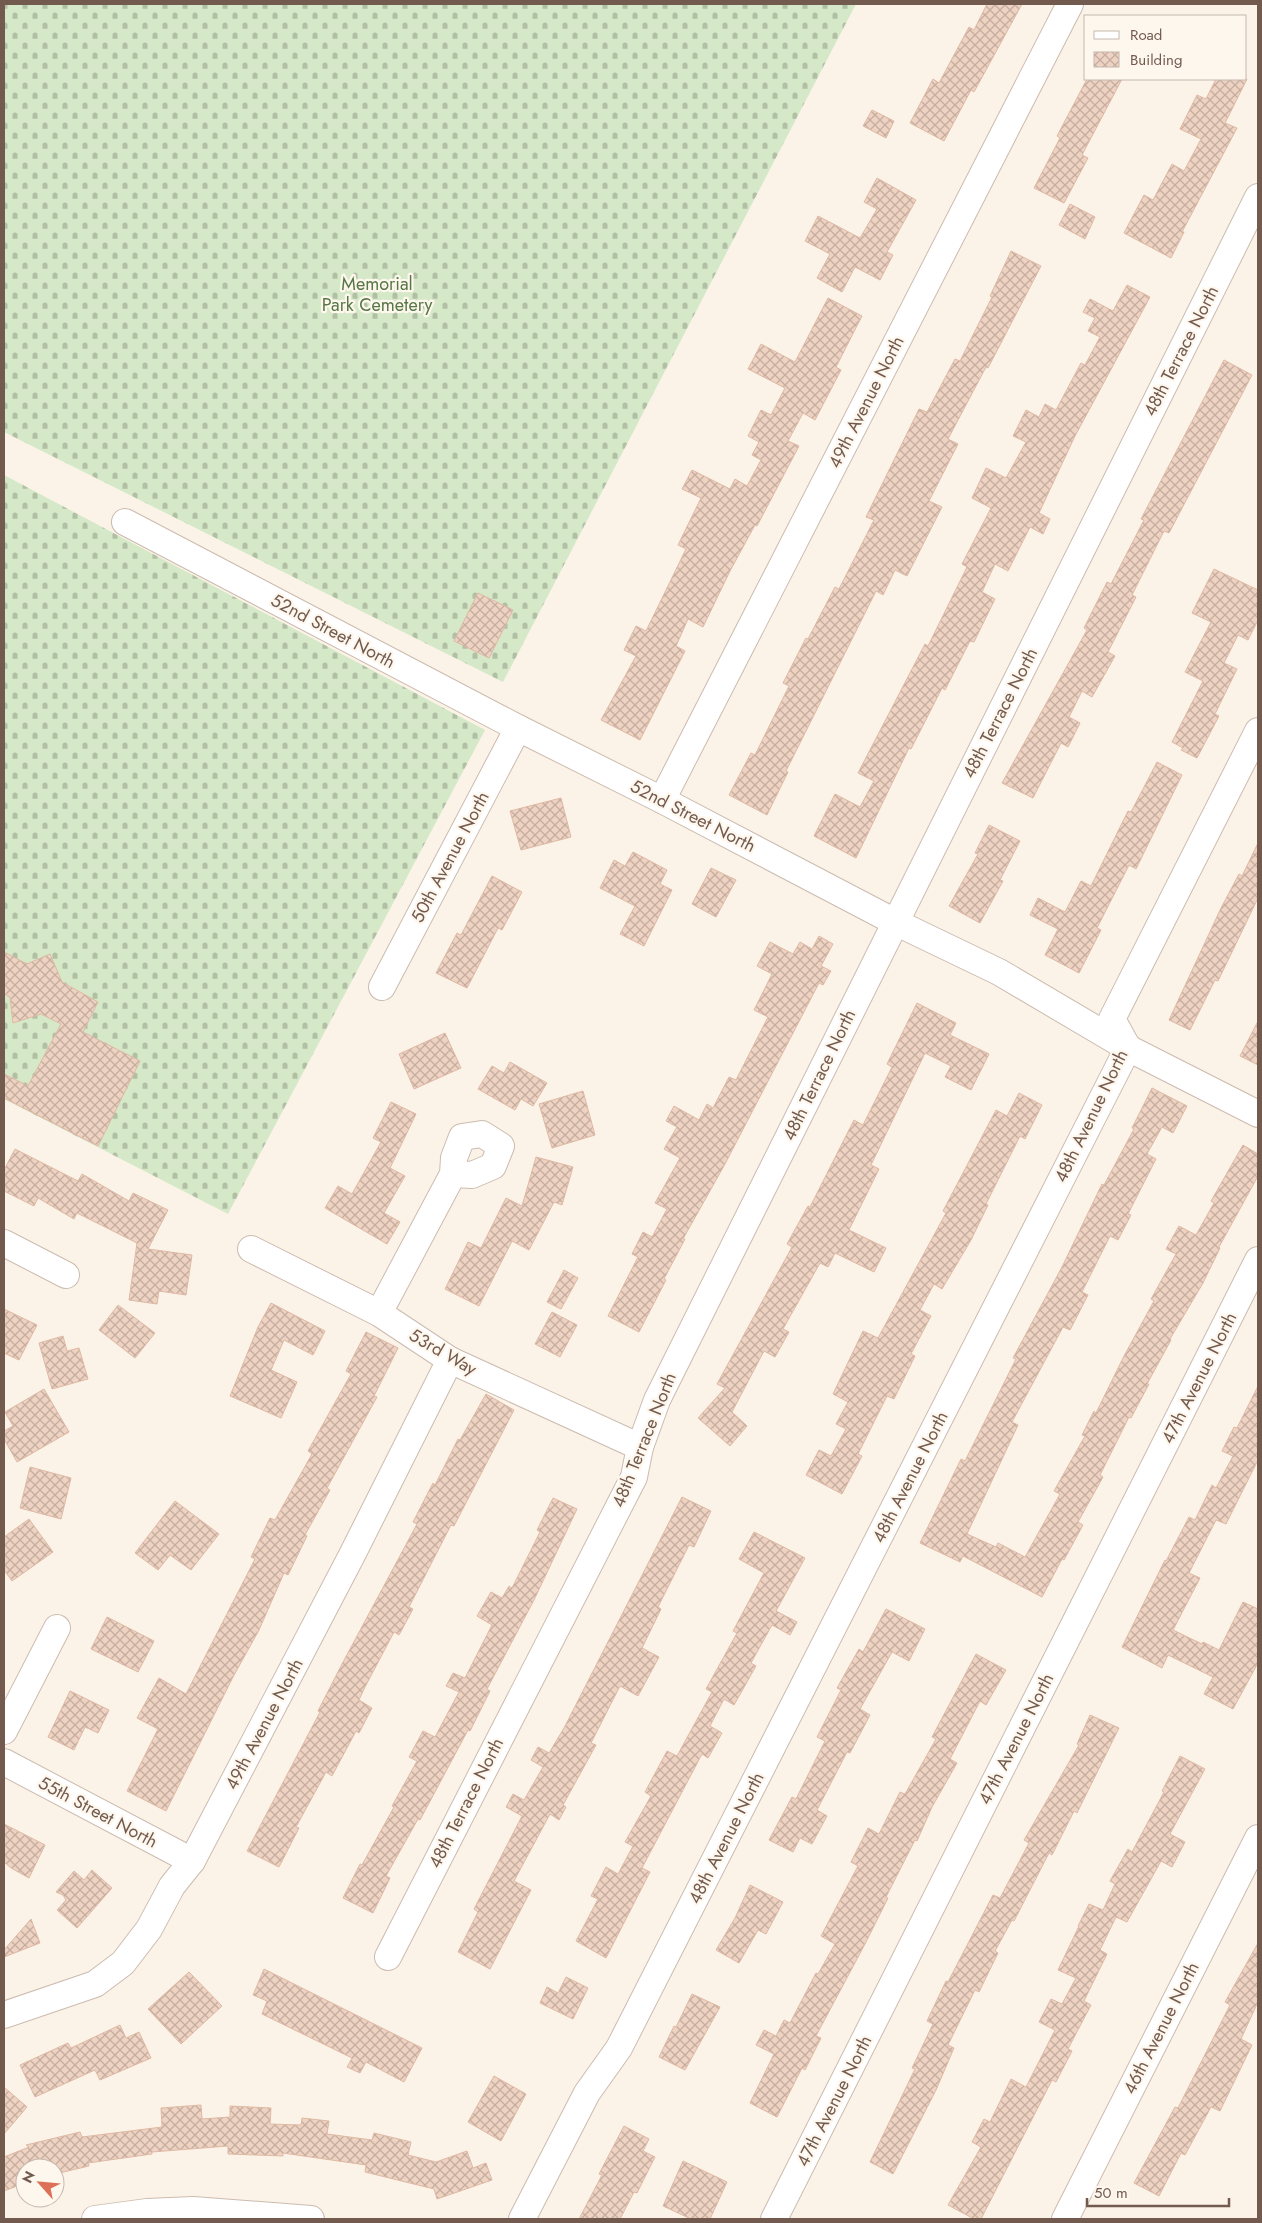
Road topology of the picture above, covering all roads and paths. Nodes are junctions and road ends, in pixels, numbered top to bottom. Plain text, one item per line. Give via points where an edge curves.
1 (1070, 4) edge
2 (1258, 197) edge
3 (125, 522) dead end
4 (518, 728) junction
5 (1258, 732) edge
6 (662, 800) junction
7 (895, 922) junction
8 (382, 987) dead end
9 (1128, 1048) junction
10 (1258, 1114) edge
11 (453, 1174) dead end
12 (4, 1242) edge
13 (251, 1249) dead end
14 (1258, 1260) edge
15 (66, 1275) dead end
16 (379, 1313) junction
17 (450, 1360) junction
18 (640, 1447) junction
19 (57, 1628) dead end
20 (4, 1731) edge
21 (4, 1762) edge
22 (1258, 1838) edge
23 (192, 1861) junction
24 (388, 1956) dead end
25 (4, 2015) edge
26 (95, 2219) edge
27 (311, 2219) edge
28 (522, 2219) edge
29 (774, 2219) edge
30 (1065, 2219) edge

1 - 6 street, 49th Avenue North
2 - 7 street, 48th Terrace North
3 - 4 street, 52nd Street North
4 - 6 street, 52nd Street North
4 - 8 street, 50th Avenue North
5 - 9 street, 48th Avenue North via 1112,1019
6 - 7 street, 52nd Street North
7 - 9 street, 52nd Street North via 999,972
7 - 18 street, 48th Terrace North via 658,1400
9 - 10 street, 52nd Street North
9 - 28 street, 48th Avenue North via 619,2048 587,2093
11 - 16 street
12 - 15 street
13 - 16 street, 53rd Way
14 - 29 street, 47th Avenue North
16 - 17 street, 53rd Way
17 - 18 street, 53rd Way
17 - 23 street, 49th Avenue North
18 - 24 street, 48th Terrace North via 634,1477
19 - 20 street
21 - 23 street, 55th Street North
22 - 30 street, 46th Avenue North
23 - 25 street, 49th Avenue North via 172,1886 148,1929 123,1963 95,1984
26 - 27 street via 193,2210

